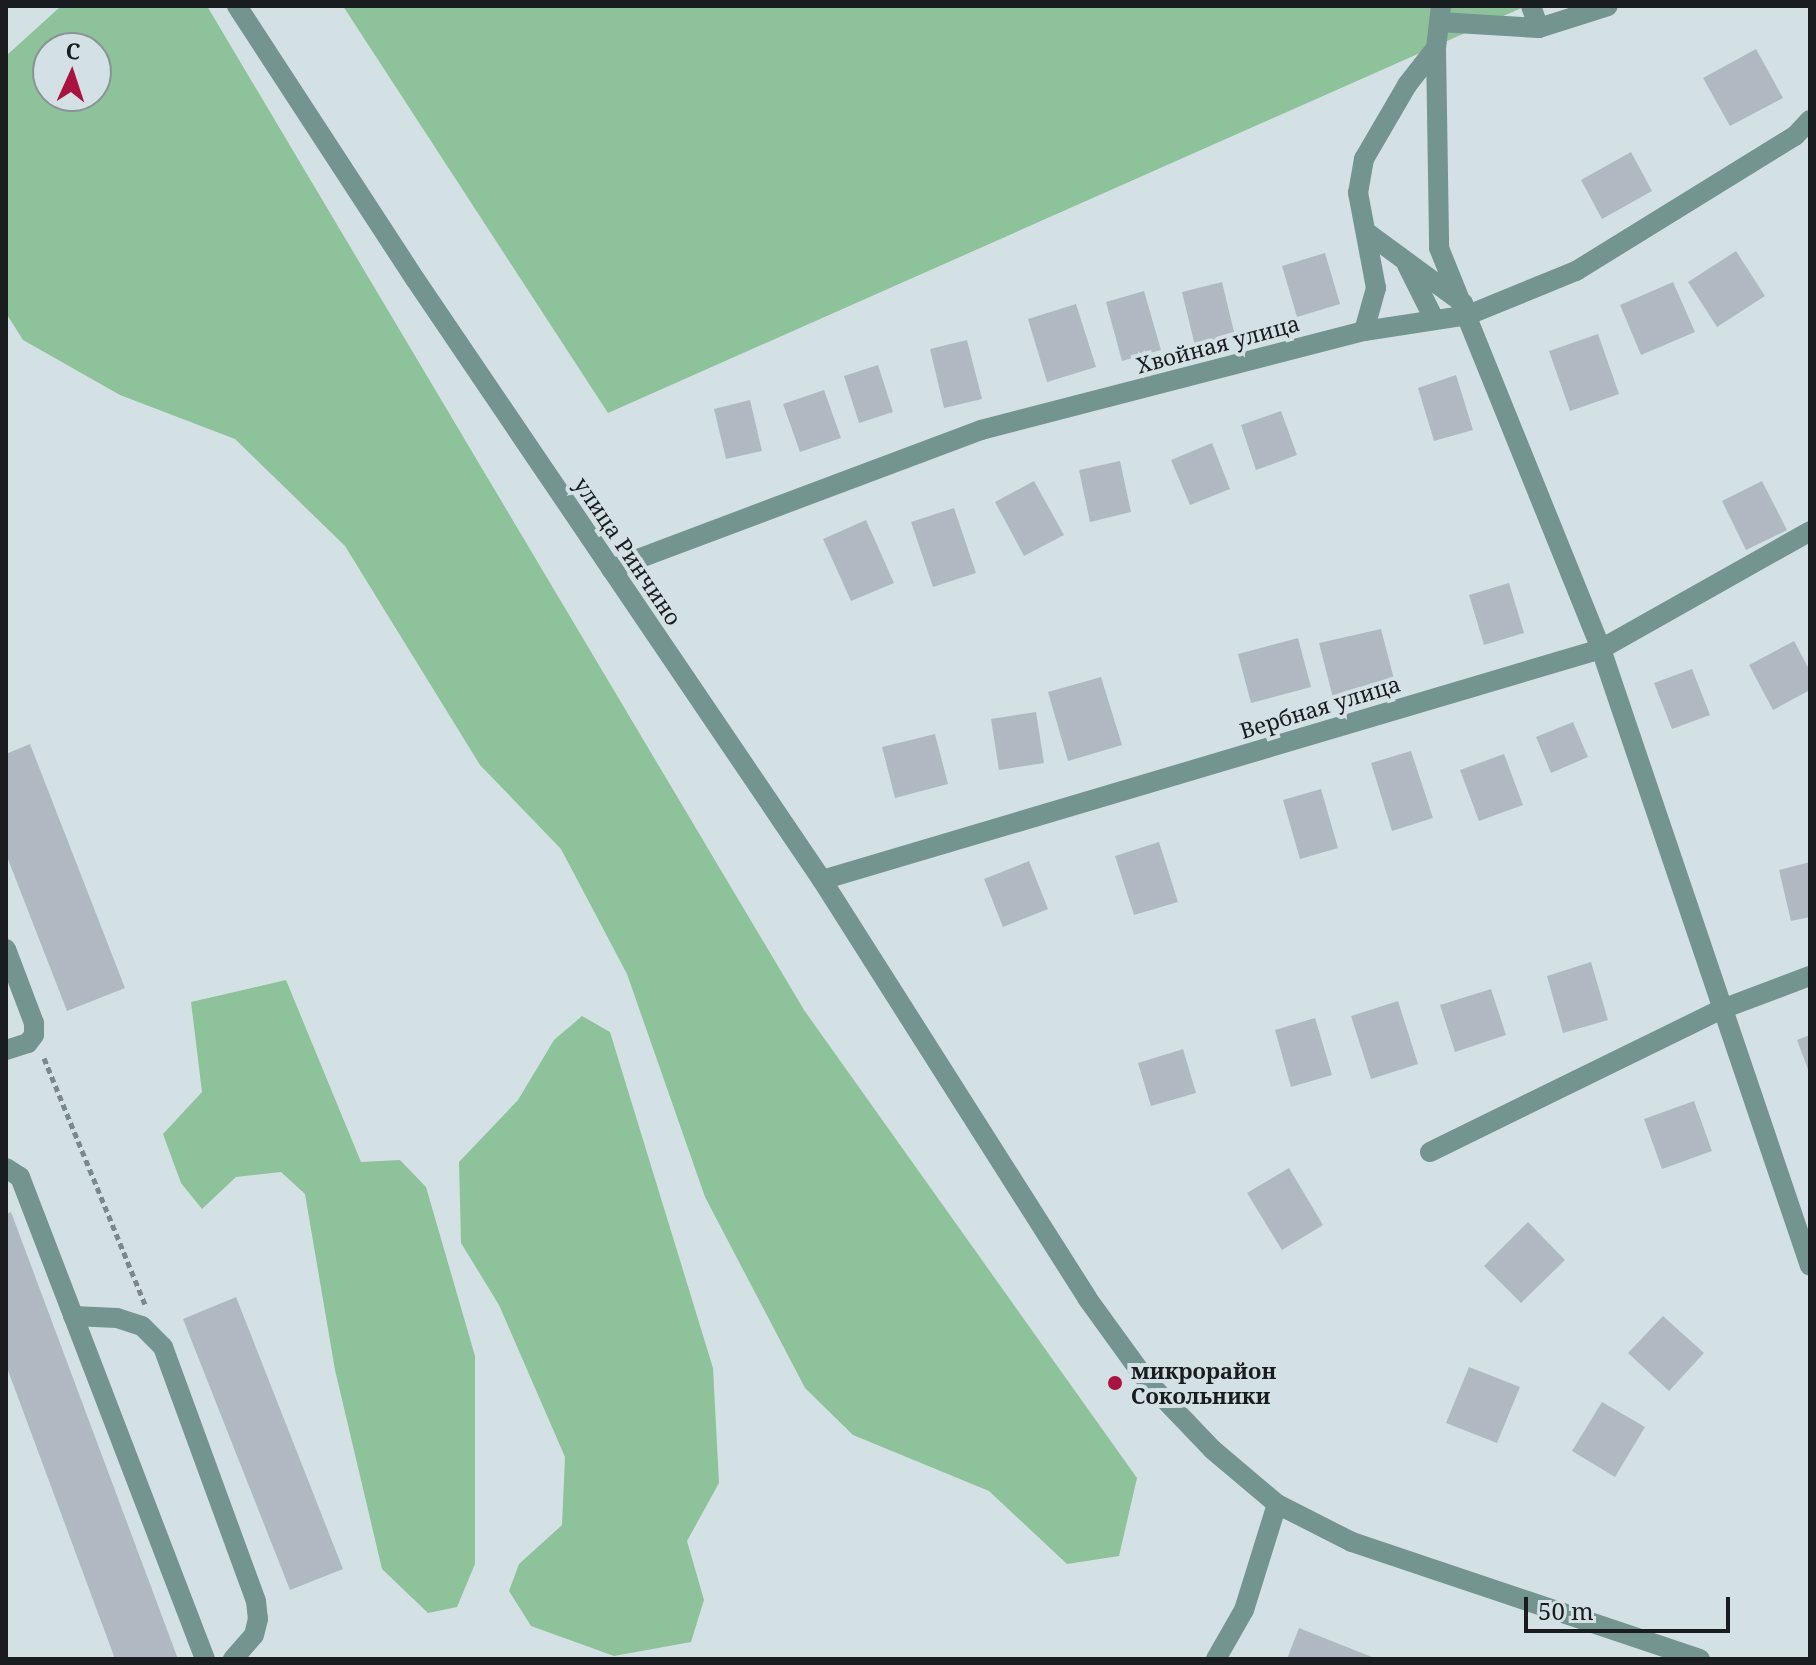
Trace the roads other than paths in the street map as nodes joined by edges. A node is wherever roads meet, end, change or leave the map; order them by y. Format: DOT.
graph roads {
  1 [pos="237,6"];
  2 [pos="1531,6"];
  3 [pos="1608,6"];
  4 [pos="1441,14"];
  5 [pos="1539,28"];
  6 [pos="1436,48"];
  7 [pos="1810,120"];
  8 [pos="1369,234"];
  9 [pos="1405,261"];
  10 [pos="1465,309"];
  11 [pos="1434,319"];
  12 [pos="1364,331"];
  13 [pos="1810,531"];
  14 [pos="611,569"];
  15 [pos="1601,649"];
  16 [pos="822,880"];
  17 [pos="6,949"];
  18 [pos="1810,976"];
  19 [pos="1722,1009"];
  20 [pos="6,1050"];
  21 [pos="1430,1152"];
  22 [pos="6,1168"];
  23 [pos="1810,1266"];
  24 [pos="73,1316"];
  25 [pos="1277,1504"];
  26 [pos="205,1659"];
  27 [pos="233,1659"];
  28 [pos="1216,1659"];
  29 [pos="1700,1659"];
  1 -- 14 [label="street, улица Ринчино"];
  2 -- 5 [label="street"];
  3 -- 5 [label="street"];
  4 -- 5 [label="street"];
  4 -- 6 [label="street"];
  6 -- 8 [label="street"];
  6 -- 10 [label="street"];
  7 -- 10 [label="street, Хвойная улица"];
  8 -- 9 [label="street"];
  8 -- 12 [label="street"];
  9 -- 10 [label="street"];
  9 -- 11 [label="street"];
  10 -- 11 [label="street, Хвойная улица"];
  10 -- 15 [label="street"];
  11 -- 12 [label="street, Хвойная улица"];
  12 -- 14 [label="street, Хвойная улица"];
  13 -- 15 [label="street, Вербная улица"];
  14 -- 16 [label="street, улица Ринчино"];
  15 -- 16 [label="street, Вербная улица"];
  15 -- 19 [label="street"];
  16 -- 25 [label="street, улица Ринчино"];
  17 -- 20 [label="street"];
  18 -- 19 [label="street"];
  19 -- 21 [label="street"];
  19 -- 23 [label="street"];
  22 -- 24 [label="street"];
  24 -- 26 [label="street"];
  24 -- 27 [label="street"];
  25 -- 28 [label="street"];
  25 -- 29 [label="street, улица Ринчино"];
}
